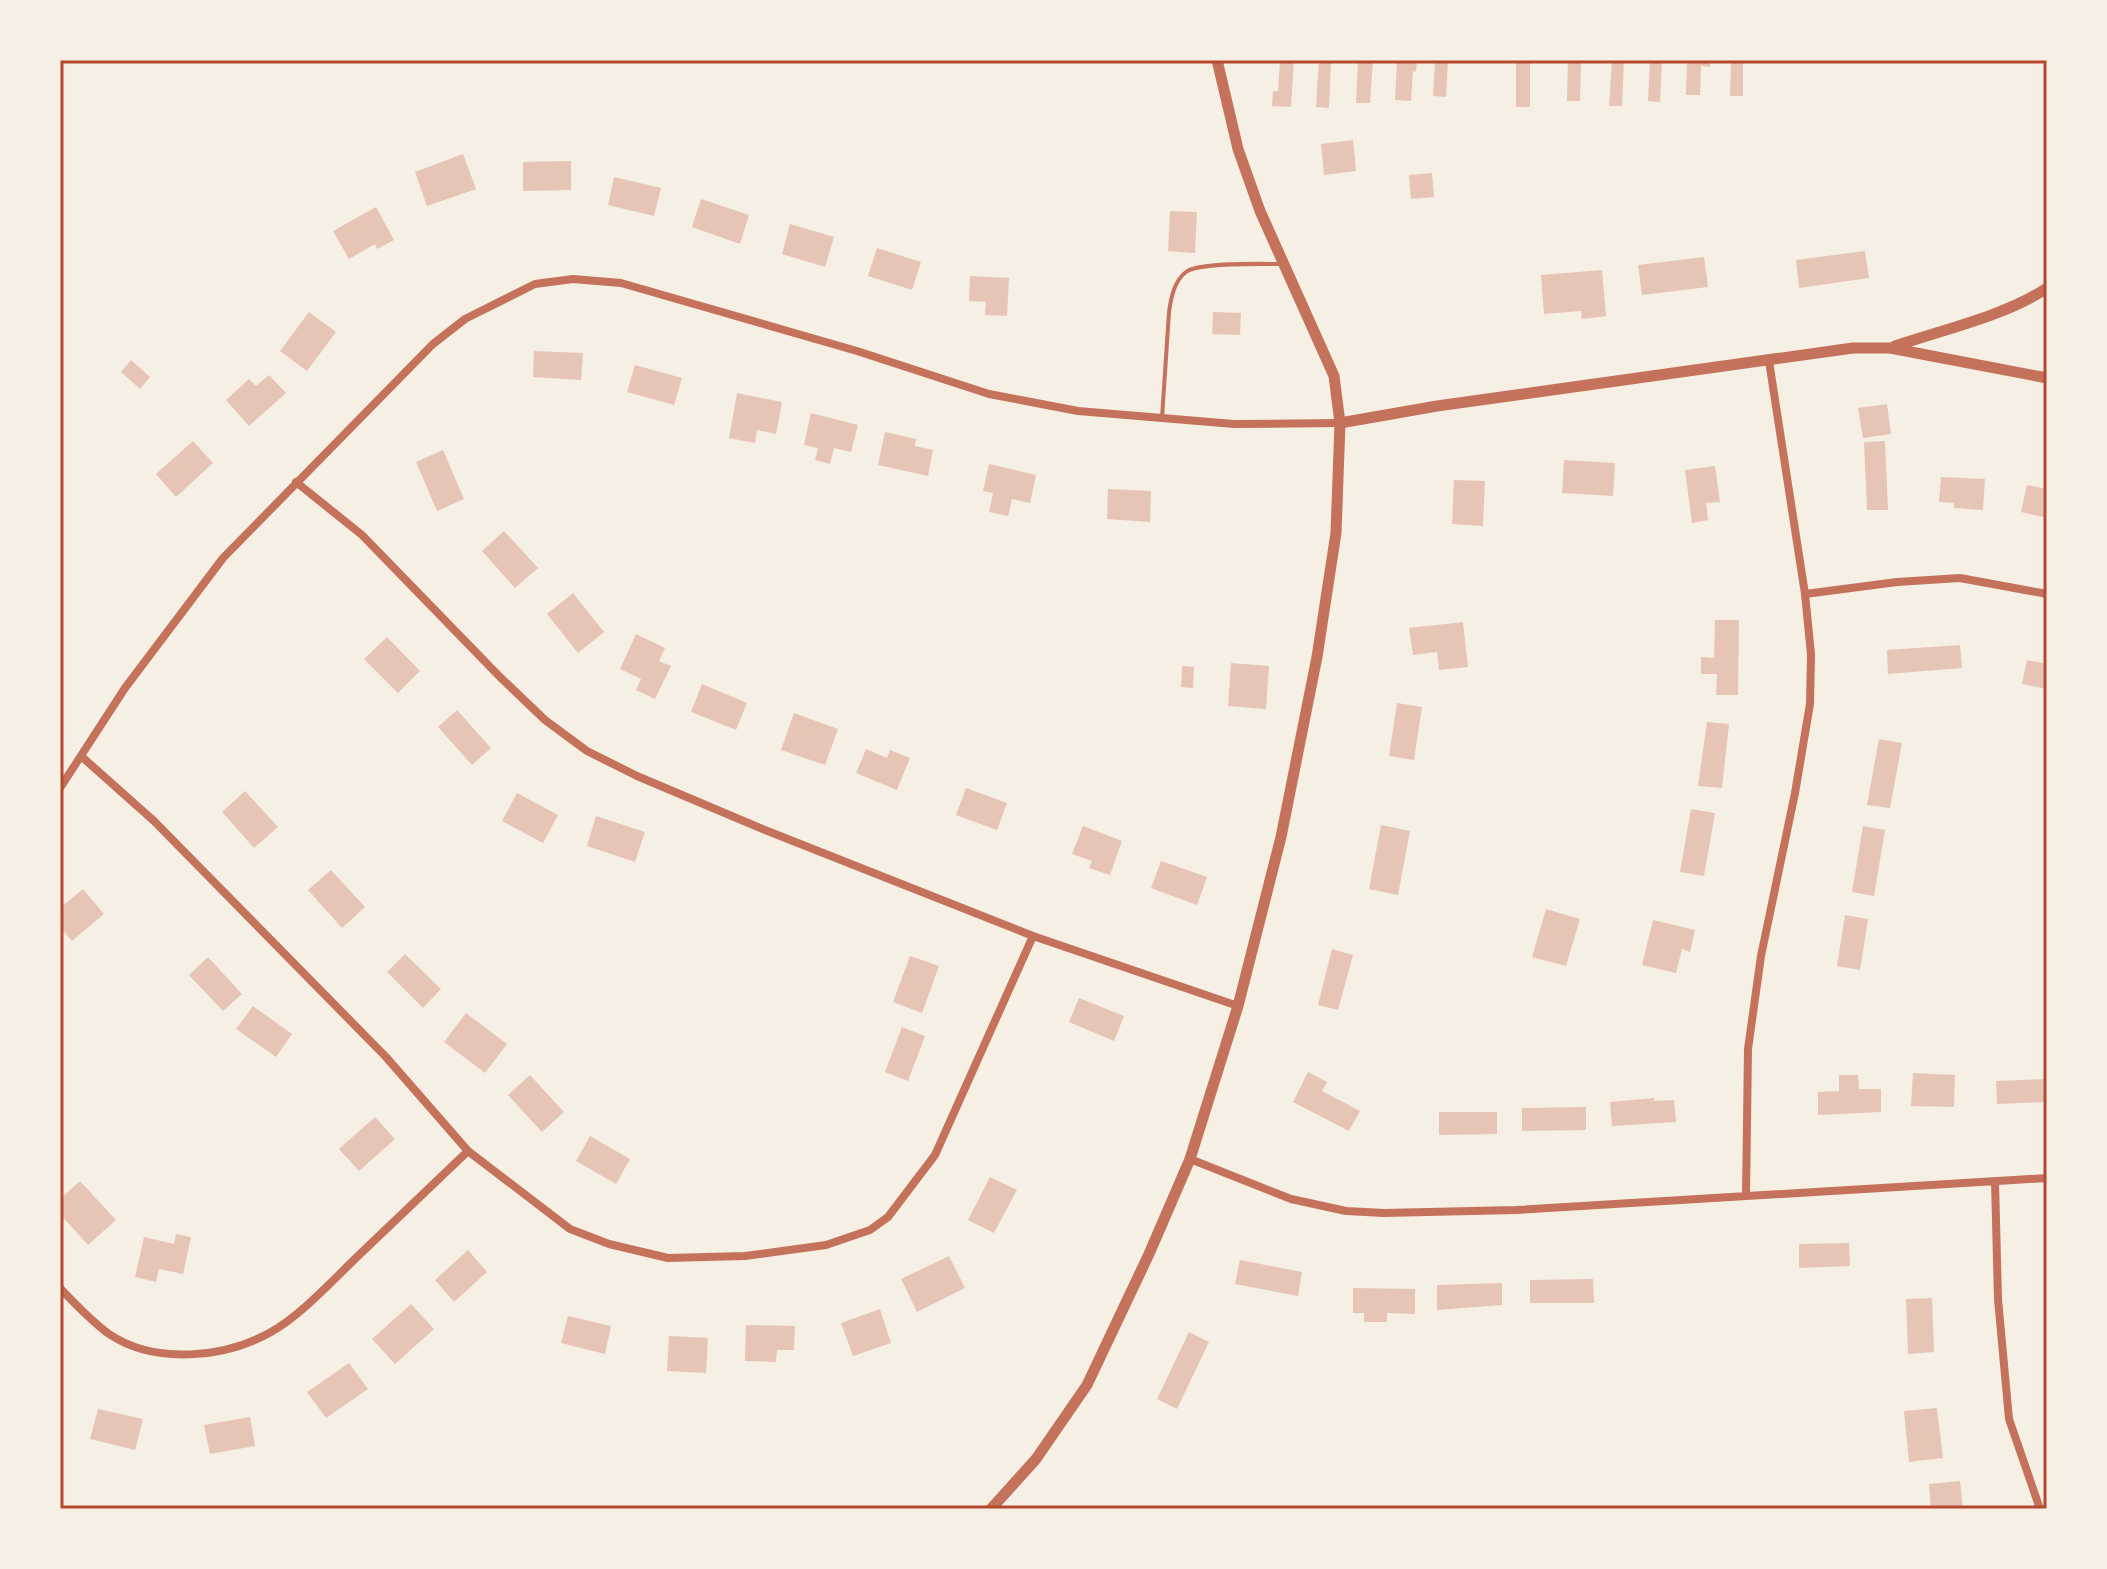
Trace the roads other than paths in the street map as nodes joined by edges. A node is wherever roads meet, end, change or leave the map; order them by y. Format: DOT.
graph roads {
  1 [pos="1217,60"];
  2 [pos="1284,263"];
  3 [pos="2047,288"];
  4 [pos="1890,348"];
  5 [pos="1769,361"];
  6 [pos="2047,378"];
  7 [pos="1162,418"];
  8 [pos="1340,423"];
  9 [pos="296,482"];
  10 [pos="1805,594"];
  11 [pos="2047,594"];
  12 [pos="81,756"];
  13 [pos="60,788"];
  14 [pos="1033,936"];
  15 [pos="1238,1006"];
  16 [pos="468,1151"];
  17 [pos="1190,1159"];
  18 [pos="2047,1178"];
  19 [pos="1995,1181"];
  20 [pos="1746,1196"];
  21 [pos="60,1288"];
  22 [pos="991,1509"];
  23 [pos="2040,1509"];
  1 -- 2 [label="street"];
  2 -- 7 [label="lane"];
  2 -- 8 [label="street"];
  3 -- 4 [label="street"];
  4 -- 5 [label="street"];
  4 -- 6 [label="street"];
  5 -- 8 [label="street"];
  5 -- 10 [label="street"];
  7 -- 8 [label="street"];
  7 -- 9 [label="street"];
  8 -- 15 [label="street"];
  9 -- 12 [label="street"];
  9 -- 14 [label="street"];
  10 -- 11 [label="street"];
  10 -- 20 [label="street"];
  12 -- 13 [label="street"];
  12 -- 16 [label="street"];
  14 -- 15 [label="street"];
  14 -- 16 [label="street"];
  15 -- 17 [label="street"];
  16 -- 21 [label="street"];
  17 -- 20 [label="street"];
  17 -- 22 [label="street"];
  18 -- 19 [label="street"];
  19 -- 20 [label="street"];
  19 -- 23 [label="street"];
}
